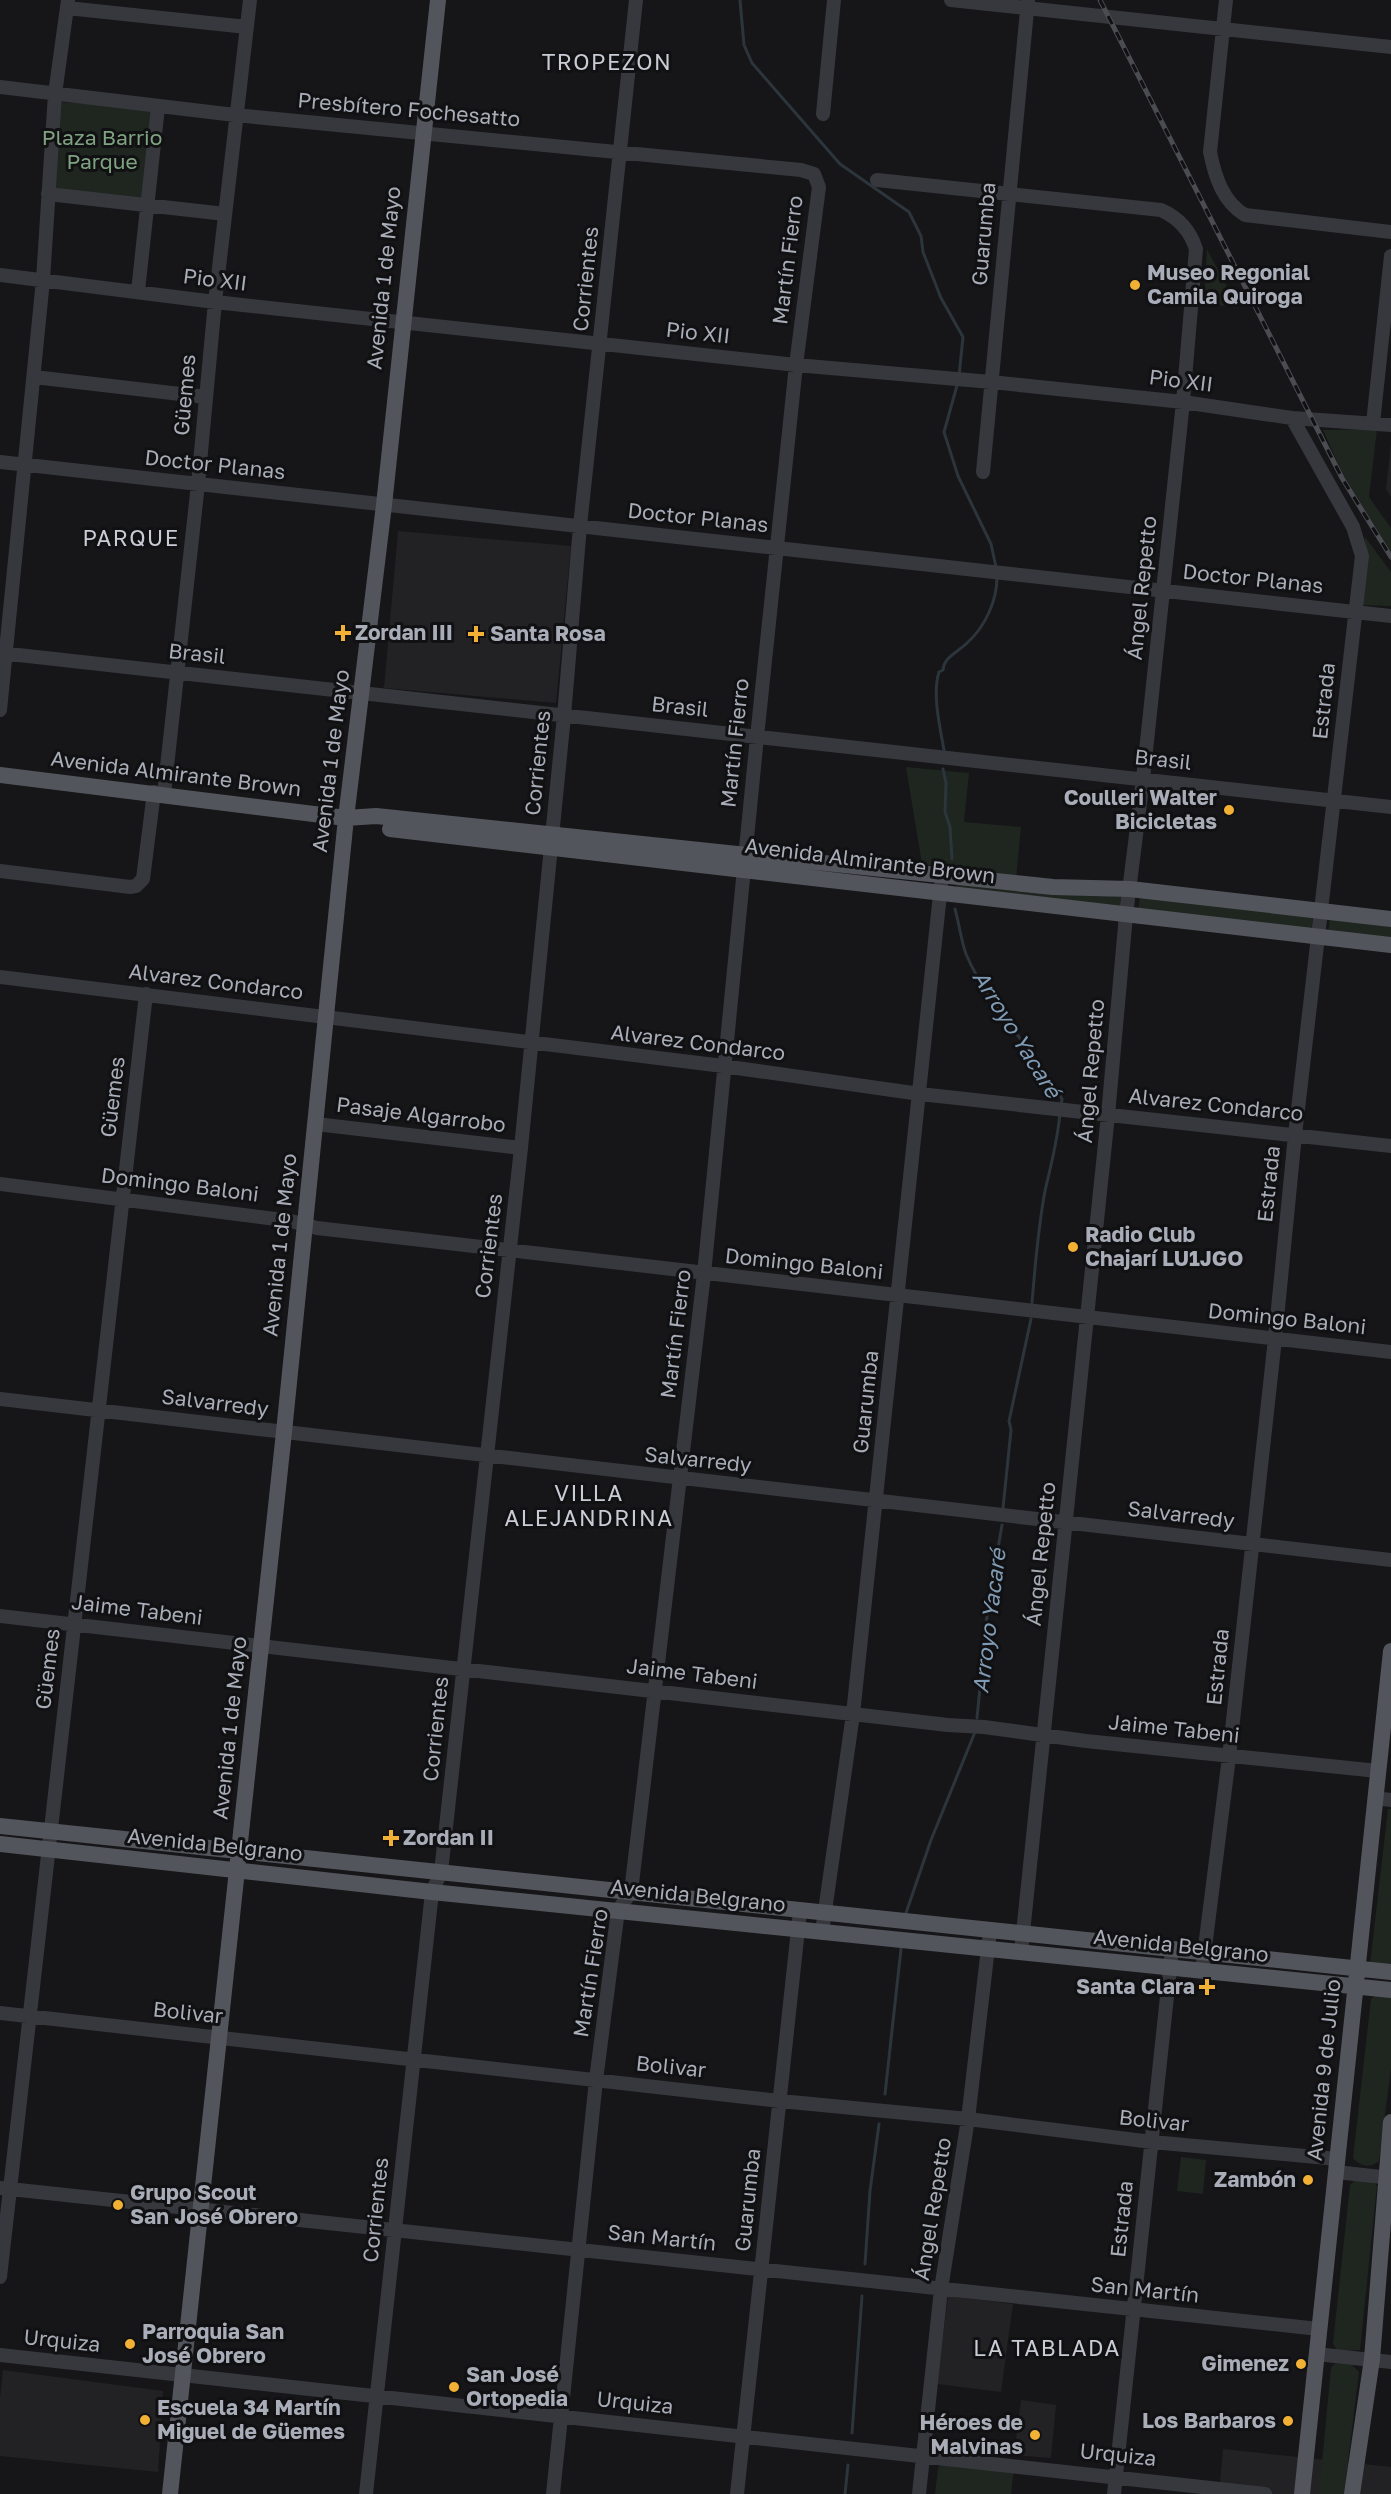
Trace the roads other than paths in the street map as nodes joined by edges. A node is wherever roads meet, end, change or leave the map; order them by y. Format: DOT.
graph roads {
  1 [pos="250,0"];
  2 [pos="438,0"];
  3 [pos="636,0"];
  4 [pos="834,0"];
  5 [pos="951,0"];
  6 [pos="1226,0"];
  7 [pos="68,4"];
  8 [pos="1028,4"];
  9 [pos="247,27"];
  10 [pos="1223,29"];
  11 [pos="1391,47"];
  12 [pos="0,87"];
  13 [pos="55,94"];
  14 [pos="158,107"];
  15 [pos="823,114"];
  16 [pos="235,115"];
  17 [pos="423,132"];
  18 [pos="620,151"];
  19 [pos="814,174"];
  20 [pos="877,180"];
  21 [pos="1008,193"];
  22 [pos="48,194"];
  23 [pos="149,204"];
  24 [pos="225,214"];
  25 [pos="1391,232"];
  26 [pos="1391,256"];
  27 [pos="0,275"];
  28 [pos="43,280"];
  29 [pos="138,291"];
  30 [pos="215,302"];
  31 [pos="401,322"];
  32 [pos="600,343"];
  33 [pos="796,365"];
  34 [pos="34,377"];
  35 [pos="991,382"];
  36 [pos="206,397"];
  37 [pos="1183,402"];
  38 [pos="1292,418"];
  39 [pos="1373,423"];
  40 [pos="1391,424"];
  41 [pos="0,462"];
  42 [pos="25,465"];
  43 [pos="983,472"];
  44 [pos="198,484"];
  45 [pos="384,505"];
  46 [pos="580,526"];
  47 [pos="777,548"];
  48 [pos="1163,590"];
  49 [pos="1355,611"];
  50 [pos="1391,616"];
  51 [pos="3,654"];
  52 [pos="177,673"];
  53 [pos="362,693"];
  54 [pos="0,710"];
  55 [pos="564,716"];
  56 [pos="757,737"];
  57 [pos="0,775"];
  58 [pos="1143,779"];
  59 [pos="159,793"];
  60 [pos="1334,800"];
  61 [pos="1391,807"];
  62 [pos="346,818"];
  63 [pos="551,841"];
  64 [pos="744,862"];
  65 [pos="0,871"];
  66 [pos="942,875"];
  67 [pos="1130,889"];
  68 [pos="941,892"];
  69 [pos="1321,909"];
  70 [pos="1126,915"];
  71 [pos="1391,919"];
  72 [pos="1318,936"];
  73 [pos="1391,945"];
  74 [pos="0,978"];
  75 [pos="146,994"];
  76 [pos="327,1016"];
  77 [pos="531,1044"];
  78 [pos="723,1066"];
  79 [pos="920,1094"];
  80 [pos="1108,1115"];
  81 [pos="316,1124"];
  82 [pos="1295,1135"];
  83 [pos="1391,1146"];
  84 [pos="521,1148"];
  85 [pos="0,1184"];
  86 [pos="123,1199"];
  87 [pos="304,1225"];
  88 [pos="509,1251"];
  89 [pos="704,1274"];
  90 [pos="898,1296"];
  91 [pos="1087,1317"];
  92 [pos="1275,1339"];
  93 [pos="1391,1352"];
  94 [pos="0,1400"];
  95 [pos="99,1411"];
  96 [pos="284,1432"];
  97 [pos="486,1457"];
  98 [pos="680,1479"];
  99 [pos="876,1500"];
  100 [pos="1065,1522"];
  101 [pos="1252,1545"];
  102 [pos="1391,1560"];
  103 [pos="0,1616"];
  104 [pos="74,1624"];
  105 [pos="261,1646"];
  106 [pos="1391,1651"];
  107 [pos="464,1669"];
  108 [pos="654,1690"];
  109 [pos="853,1714"];
  110 [pos="1043,1736"];
  111 [pos="1229,1756"];
  112 [pos="1378,1771"];
  113 [pos="1383,1799"];
  114 [pos="0,1826"];
  115 [pos="51,1832"];
  116 [pos="0,1844"];
  117 [pos="50,1850"];
  118 [pos="239,1851"];
  119 [pos="238,1870"];
  120 [pos="441,1872"];
  121 [pos="432,1892"];
  122 [pos="631,1892"];
  123 [pos="618,1910"];
  124 [pos="800,1911"];
  125 [pos="824,1914"];
  126 [pos="799,1930"];
  127 [pos="990,1931"];
  128 [pos="822,1932"];
  129 [pos="1022,1933"];
  130 [pos="1172,1948"];
  131 [pos="987,1950"];
  132 [pos="1021,1952"];
  133 [pos="1205,1953"];
  134 [pos="1170,1967"];
  135 [pos="1202,1971"];
  136 [pos="1391,1972"];
  137 [pos="1356,1977"];
  138 [pos="1391,1990"];
  139 [pos="0,2013"];
  140 [pos="30,2016"];
  141 [pos="219,2037"];
  142 [pos="413,2059"];
  143 [pos="596,2080"];
  144 [pos="780,2101"];
  145 [pos="968,2119"];
  146 [pos="1391,2122"];
  147 [pos="1152,2142"];
  148 [pos="1337,2165"];
  149 [pos="1388,2177"];
  150 [pos="5,2188"];
  151 [pos="201,2210"];
  152 [pos="395,2230"];
  153 [pos="579,2250"];
  154 [pos="761,2270"];
  155 [pos="0,2277"];
  156 [pos="941,2289"];
  157 [pos="1134,2310"];
  158 [pos="1319,2330"];
  159 [pos="1317,2354"];
  160 [pos="0,2355"];
  161 [pos="1371,2360"];
  162 [pos="1391,2362"];
  163 [pos="183,2375"];
  164 [pos="377,2396"];
  165 [pos="561,2416"];
  166 [pos="743,2436"];
  167 [pos="924,2455"];
  168 [pos="1116,2476"];
  169 [pos="170,2494"];
  170 [pos="366,2494"];
  171 [pos="553,2494"];
  172 [pos="737,2494"];
  173 [pos="919,2494"];
  174 [pos="1114,2494"];
  175 [pos="1265,2494"];
  176 [pos="1302,2494"];
  177 [pos="1352,2494"];
  1 -- 9 [label="street, Güemes"];
  2 -- 17 [label="main road, Avenida 1 de Mayo"];
  3 -- 18 [label="street, Corrientes"];
  4 -- 15 [label="street"];
  5 -- 8 [label="street"];
  6 -- 10 [label="street"];
  7 -- 9 [label="street"];
  7 -- 13 [label="street"];
  8 -- 10 [label="street"];
  8 -- 21 [label="street, Guarumba"];
  9 -- 16 [label="street, Güemes"];
  10 -- 11 [label="street"];
  10 -- 25 [label="street"];
  12 -- 13 [label="street, Presbítero Fochesatto"];
  13 -- 14 [label="street, Presbítero Fochesatto"];
  13 -- 22 [label="street"];
  14 -- 16 [label="street, Presbítero Fochesatto"];
  14 -- 23 [label="street"];
  16 -- 17 [label="street, Presbítero Fochesatto"];
  16 -- 24 [label="street, Güemes"];
  17 -- 18 [label="street, Presbítero Fochesatto"];
  17 -- 31 [label="main road, Avenida 1 de Mayo"];
  18 -- 19 [label="street, Presbítero Fochesatto"];
  18 -- 32 [label="street, Corrientes"];
  19 -- 33 [label="street, Martín Fierro"];
  20 -- 21 [label="street"];
  21 -- 35 [label="street, Guarumba"];
  21 -- 37 [label="street, Ángel Repetto"];
  22 -- 23 [label="street"];
  22 -- 28 [label="street"];
  23 -- 24 [label="street"];
  23 -- 29 [label="street"];
  24 -- 30 [label="street, Güemes"];
  26 -- 39 [label="street"];
  27 -- 28 [label="street, Pio XII"];
  28 -- 29 [label="street, Pio XII"];
  28 -- 34 [label="street"];
  29 -- 30 [label="street, Pio XII"];
  30 -- 31 [label="street, Pio XII"];
  30 -- 36 [label="street, Güemes"];
  31 -- 32 [label="street, Pio XII"];
  31 -- 45 [label="main road, Avenida 1 de Mayo"];
  32 -- 33 [label="street, Pio XII"];
  32 -- 46 [label="street, Corrientes"];
  33 -- 35 [label="street, Pio XII"];
  33 -- 47 [label="street, Martín Fierro"];
  34 -- 36 [label="street"];
  34 -- 42 [label="street"];
  35 -- 37 [label="street, Pio XII"];
  35 -- 43 [label="street, Guarumba"];
  36 -- 44 [label="street, Güemes"];
  37 -- 38 [label="street, Pio XII"];
  37 -- 48 [label="street, Ángel Repetto"];
  38 -- 39 [label="street, Pio XII"];
  38 -- 49 [label="street, Estrada"];
  39 -- 40 [label="street, Pio XII"];
  41 -- 42 [label="street, Doctor Planas"];
  42 -- 44 [label="street, Doctor Planas"];
  42 -- 51 [label="street"];
  44 -- 45 [label="street, Doctor Planas"];
  44 -- 52 [label="street, Güemes"];
  45 -- 46 [label="street, Doctor Planas"];
  45 -- 53 [label="main road, Avenida 1 de Mayo"];
  46 -- 47 [label="street, Doctor Planas"];
  46 -- 55 [label="street, Corrientes"];
  47 -- 48 [label="street, Doctor Planas"];
  47 -- 56 [label="street, Martín Fierro"];
  48 -- 49 [label="street, Doctor Planas"];
  48 -- 58 [label="street, Ángel Repetto"];
  49 -- 50 [label="street, Doctor Planas"];
  49 -- 60 [label="street, Estrada"];
  51 -- 52 [label="street, Brasil"];
  51 -- 54 [label="street"];
  52 -- 53 [label="street, Brasil"];
  52 -- 59 [label="street, Güemes"];
  53 -- 55 [label="street, Brasil"];
  53 -- 62 [label="main road, Avenida 1 de Mayo"];
  55 -- 56 [label="street, Brasil"];
  55 -- 63 [label="street, Corrientes"];
  56 -- 58 [label="street, Brasil"];
  56 -- 64 [label="street, Martín Fierro"];
  57 -- 59 [label="main road, Avenida Almirante Brown"];
  58 -- 60 [label="street, Brasil"];
  58 -- 67 [label="street, Ángel Repetto"];
  59 -- 62 [label="main road, Avenida Almirante Brown"];
  59 -- 65 [label="street, Güemes"];
  60 -- 61 [label="street, Brasil"];
  60 -- 69 [label="street, Estrada"];
  62 -- 63 [label="main road, Avenida Almirante Brown"];
  62 -- 76 [label="main road, Avenida 1 de Mayo"];
  63 -- 64 [label="main road, Avenida Almirante Brown"];
  63 -- 77 [label="street, Corrientes"];
  64 -- 66 [label="main road, Avenida Almirante Brown"];
  64 -- 68 [label="main road, Avenida Almirante Brown"];
  64 -- 78 [label="street, Martín Fierro"];
  66 -- 67 [label="main road, Avenida Almirante Brown"];
  66 -- 68 [label="street, Guarumba"];
  67 -- 69 [label="main road, Avenida Almirante Brown"];
  67 -- 70 [label="street, Ángel Repetto"];
  68 -- 70 [label="main road, Avenida Almirante Brown"];
  68 -- 79 [label="street, Guarumba"];
  69 -- 71 [label="main road, Avenida Almirante Brown"];
  69 -- 72 [label="street, Estrada"];
  70 -- 72 [label="main road, Avenida Almirante Brown"];
  70 -- 80 [label="street, Ángel Repetto"];
  72 -- 73 [label="main road, Avenida Almirante Brown"];
  72 -- 82 [label="street, Estrada"];
  74 -- 75 [label="street, Alvarez Condarco"];
  75 -- 76 [label="street, Alvarez Condarco"];
  75 -- 86 [label="street, Güemes"];
  76 -- 77 [label="street, Alvarez Condarco"];
  76 -- 81 [label="main road, Avenida 1 de Mayo"];
  77 -- 78 [label="street, Alvarez Condarco"];
  77 -- 84 [label="street, Corrientes"];
  78 -- 79 [label="street, Alvarez Condarco"];
  78 -- 89 [label="street, Martín Fierro"];
  79 -- 80 [label="street, Alvarez Condarco"];
  79 -- 90 [label="street, Guarumba"];
  80 -- 82 [label="street, Alvarez Condarco"];
  80 -- 91 [label="street, Ángel Repetto"];
  81 -- 84 [label="street, Pasaje Algarrobo"];
  81 -- 87 [label="main road, Avenida 1 de Mayo"];
  82 -- 83 [label="street, Alvarez Condarco"];
  82 -- 92 [label="street, Estrada"];
  84 -- 88 [label="street, Corrientes"];
  85 -- 86 [label="street, Domingo Baloni"];
  86 -- 87 [label="street, Domingo Baloni"];
  86 -- 95 [label="street, Güemes"];
  87 -- 88 [label="street, Domingo Baloni"];
  87 -- 96 [label="main road, Avenida 1 de Mayo"];
  88 -- 89 [label="street, Domingo Baloni"];
  88 -- 97 [label="street, Corrientes"];
  89 -- 90 [label="street, Domingo Baloni"];
  89 -- 98 [label="street, Martín Fierro"];
  90 -- 91 [label="street, Domingo Baloni"];
  90 -- 99 [label="street, Guarumba"];
  91 -- 92 [label="street, Domingo Baloni"];
  91 -- 100 [label="street, Ángel Repetto"];
  92 -- 93 [label="street, Domingo Baloni"];
  92 -- 101 [label="street, Estrada"];
  94 -- 95 [label="street, Salvarredy"];
  95 -- 96 [label="street, Salvarredy"];
  95 -- 104 [label="street, Güemes"];
  96 -- 97 [label="street, Salvarredy"];
  96 -- 105 [label="main road, Avenida 1 de Mayo"];
  97 -- 98 [label="street, Salvarredy"];
  97 -- 107 [label="street, Corrientes"];
  98 -- 99 [label="street, Salvarredy"];
  98 -- 108 [label="street, Martín Fierro"];
  99 -- 100 [label="street, Salvarredy"];
  99 -- 109 [label="street, Guarumba"];
  100 -- 101 [label="street, Salvarredy"];
  100 -- 110 [label="street, Ángel Repetto"];
  101 -- 102 [label="street, Salvarredy"];
  101 -- 111 [label="street, Estrada"];
  103 -- 104 [label="street, Jaime Tabeni"];
  104 -- 105 [label="street, Jaime Tabeni"];
  104 -- 115 [label="street, Güemes"];
  105 -- 107 [label="street, Jaime Tabeni"];
  105 -- 118 [label="main road, Avenida 1 de Mayo"];
  106 -- 112 [label="main road, Avenida 9 de Julio"];
  107 -- 108 [label="street, Jaime Tabeni"];
  107 -- 120 [label="street, Corrientes"];
  108 -- 109 [label="street, Jaime Tabeni"];
  108 -- 122 [label="street, Martín Fierro"];
  109 -- 110 [label="street, Jaime Tabeni"];
  109 -- 125 [label="street, Guarumba"];
  110 -- 111 [label="street, Jaime Tabeni"];
  110 -- 129 [label="street, Ángel Repetto"];
  111 -- 112 [label="street, Jaime Tabeni"];
  111 -- 133 [label="street, Estrada"];
  112 -- 113 [label="main road, Avenida 9 de Julio"];
  113 -- 137 [label="main road, Avenida 9 de Julio"];
  114 -- 115 [label="main road, Avenida Belgrano"];
  115 -- 117 [label="street, Güemes"];
  115 -- 118 [label="main road, Avenida Belgrano"];
  116 -- 117 [label="main road, Avenida Belgrano"];
  117 -- 119 [label="main road, Avenida Belgrano"];
  117 -- 140 [label="street, Güemes"];
  118 -- 119 [label="main road, Avenida 1 de Mayo"];
  118 -- 120 [label="main road, Avenida Belgrano"];
  119 -- 121 [label="main road, Avenida Belgrano"];
  119 -- 141 [label="main road, Avenida 1 de Mayo"];
  120 -- 121 [label="street, Corrientes"];
  120 -- 122 [label="main road, Avenida Belgrano"];
  121 -- 123 [label="main road, Avenida Belgrano"];
  121 -- 142 [label="street, Corrientes"];
  122 -- 123 [label="street, Martín Fierro"];
  122 -- 124 [label="main road, Avenida Belgrano"];
  123 -- 126 [label="main road, Avenida Belgrano"];
  123 -- 143 [label="street, Martín Fierro"];
  124 -- 125 [label="main road, Avenida Belgrano"];
  124 -- 126 [label="street, Guarumba"];
  125 -- 127 [label="main road, Avenida Belgrano"];
  125 -- 128 [label="street, Guarumba"];
  126 -- 128 [label="main road, Avenida Belgrano"];
  126 -- 144 [label="street, Guarumba"];
  127 -- 129 [label="main road, Avenida Belgrano"];
  127 -- 131 [label="street, Ángel Repetto"];
  128 -- 131 [label="main road, Avenida Belgrano"];
  129 -- 130 [label="main road, Avenida Belgrano"];
  129 -- 132 [label="street, Ángel Repetto"];
  130 -- 133 [label="main road, Avenida Belgrano"];
  130 -- 134 [label="street, Estrada"];
  131 -- 132 [label="main road, Avenida Belgrano"];
  131 -- 145 [label="street, Ángel Repetto"];
  132 -- 134 [label="main road, Avenida Belgrano"];
  133 -- 135 [label="street, Estrada"];
  133 -- 137 [label="main road, Avenida Belgrano"];
  134 -- 135 [label="main road, Avenida Belgrano"];
  134 -- 147 [label="street, Estrada"];
  135 -- 137 [label="main road, Avenida Belgrano"];
  136 -- 137 [label="main road, Avenida Belgrano"];
  137 -- 138 [label="main road, Avenida Belgrano"];
  137 -- 148 [label="main road, Avenida 9 de Julio"];
  139 -- 140 [label="street, Bolivar"];
  140 -- 141 [label="street, Bolivar"];
  140 -- 150 [label="street, Güemes"];
  141 -- 142 [label="street, Bolivar"];
  141 -- 151 [label="main road, Avenida 1 de Mayo"];
  142 -- 143 [label="street, Bolivar"];
  142 -- 152 [label="street, Corrientes"];
  143 -- 144 [label="street, Bolivar"];
  143 -- 153 [label="street, Martín Fierro"];
  144 -- 145 [label="street, Bolivar"];
  144 -- 154 [label="street, Guarumba"];
  145 -- 147 [label="street, Bolivar"];
  145 -- 156 [label="street, Ángel Repetto"];
  146 -- 149 [label="main road"];
  147 -- 148 [label="street, Bolivar"];
  147 -- 157 [label="street, Estrada"];
  148 -- 149 [label="street, Bolivar"];
  148 -- 158 [label="main road, Avenida 9 de Julio"];
  149 -- 161 [label="main road"];
  150 -- 151 [label="street, San Martín"];
  150 -- 155 [label="street, Güemes"];
  151 -- 152 [label="street, San Martín"];
  151 -- 163 [label="main road, Avenida 1 de Mayo"];
  152 -- 153 [label="street, San Martín"];
  152 -- 164 [label="street, Corrientes"];
  153 -- 154 [label="street, San Martín"];
  153 -- 165 [label="street, Martín Fierro"];
  154 -- 156 [label="street, San Martín"];
  154 -- 166 [label="street, Guarumba"];
  156 -- 157 [label="street, San Martín"];
  156 -- 167 [label="street, Ángel Repetto"];
  157 -- 158 [label="street, San Martín"];
  157 -- 168 [label="street, Estrada"];
  158 -- 159 [label="main road, Avenida 9 de Julio"];
  159 -- 161 [label="street"];
  159 -- 176 [label="main road, Avenida 9 de Julio"];
  160 -- 163 [label="street, Urquiza"];
  161 -- 162 [label="street"];
  161 -- 177 [label="main road"];
  163 -- 164 [label="street, Urquiza"];
  163 -- 169 [label="main road, Avenida 1 de Mayo"];
  164 -- 165 [label="street, Urquiza"];
  164 -- 170 [label="street, Corrientes"];
  165 -- 166 [label="street, Urquiza"];
  165 -- 171 [label="street, Martín Fierro"];
  166 -- 167 [label="street, Urquiza"];
  166 -- 172 [label="street, Guarumba"];
  167 -- 168 [label="street, Urquiza"];
  167 -- 173 [label="street, Ángel Repetto"];
  168 -- 174 [label="street, Estrada"];
  168 -- 175 [label="street, Urquiza"];
}
